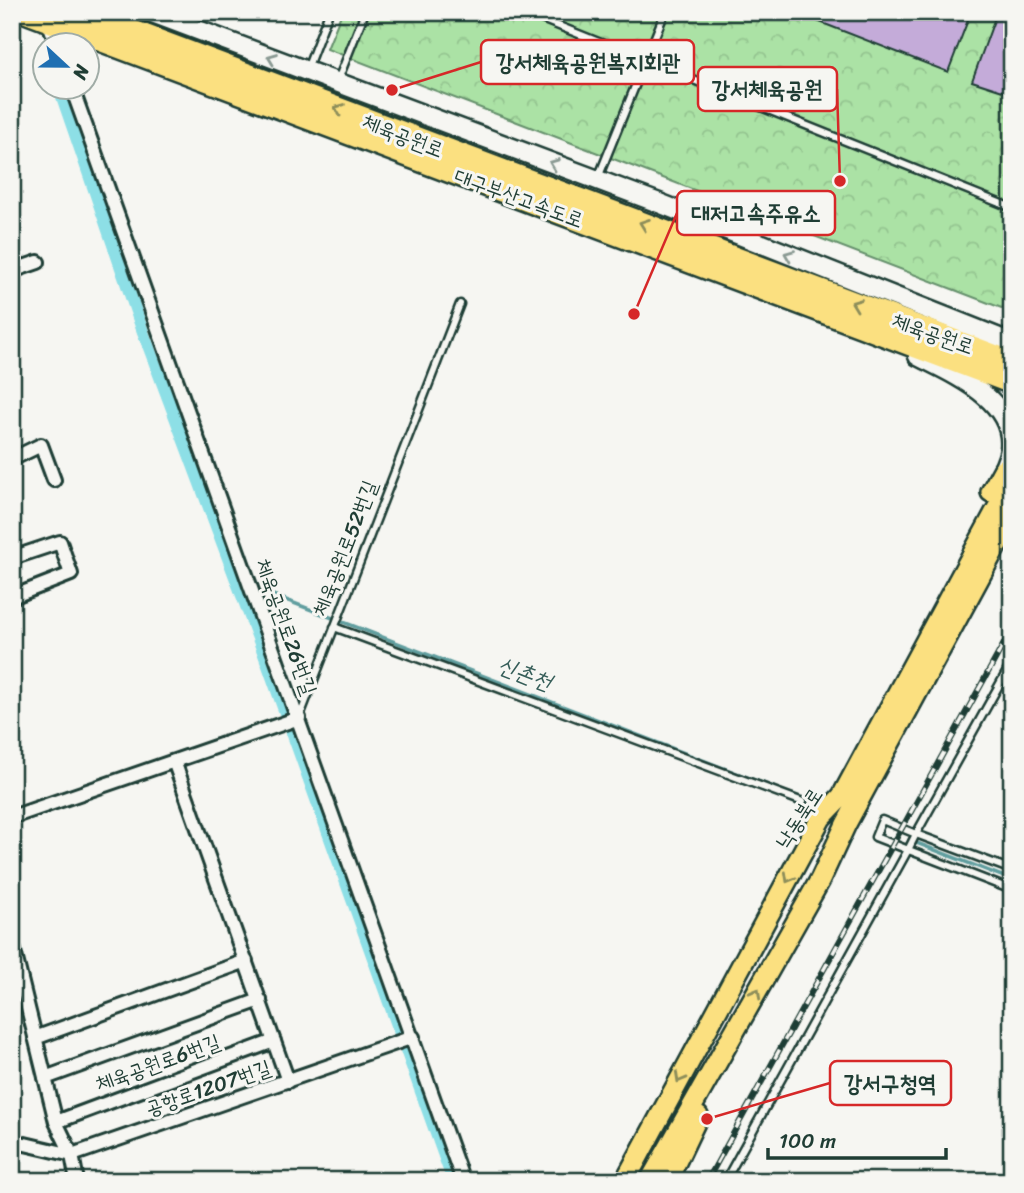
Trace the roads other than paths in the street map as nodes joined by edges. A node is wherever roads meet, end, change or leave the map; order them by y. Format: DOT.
graph roads {
  1 [pos="15,12"];
  2 [pos="28,12"];
  3 [pos="80,12"];
  4 [pos="150,12"];
  5 [pos="329,12"];
  6 [pos="365,12"];
  7 [pos="524,12"];
  8 [pos="665,12"];
  9 [pos="50,26"];
  10 [pos="52,32"];
  11 [pos="645,60"];
  12 [pos="306,71"];
  13 [pos="337,82"];
  14 [pos="77,102"];
  15 [pos="597,180"];
  16 [pos="1012,208"];
  17 [pos="38,262"];
  18 [pos="12,271"];
  19 [pos="878,290"];
  20 [pos="460,304"];
  21 [pos="1012,332"];
  22 [pos="1012,344"];
  23 [pos="896,345"];
  24 [pos="1012,363"];
  25 [pos="1012,384"];
  26 [pos="12,459"];
  27 [pos="1009,471"];
  28 [pos="54,481"];
  29 [pos="1012,517"];
  30 [pos="1012,541"];
  31 [pos="12,558"];
  32 [pos="12,597"];
  33 [pos="334,627"];
  34 [pos="1012,662"];
  35 [pos="299,718"];
  36 [pos="174,761"];
  37 [pos="803,802"];
  38 [pos="12,817"];
  39 [pos="821,818"];
  40 [pos="868,826"];
  41 [pos="878,830"];
  42 [pos="916,834"];
  43 [pos="908,850"];
  44 [pos="1012,870"];
  45 [pos="820,880"];
  46 [pos="1012,890"];
  47 [pos="12,943"];
  48 [pos="246,961"];
  49 [pos="260,1000"];
  50 [pos="413,1037"];
  51 [pos="731,1037"];
  52 [pos="35,1038"];
  53 [pos="274,1041"];
  54 [pos="45,1078"];
  55 [pos="289,1081"];
  56 [pos="55,1122"];
  57 [pos="12,1141"];
  58 [pos="640,1150"];
  59 [pos="72,1154"];
  60 [pos="77,1181"];
  61 [pos="463,1181"];
  62 [pos="618,1181"];
  63 [pos="625,1181"];
  64 [pos="650,1181"];
  65 [pos="667,1181"];
  66 [pos="725,1181"];
  1 -- 9 [label="main road, 체육공원로"];
  2 -- 25 [label="highway, 대구부산고속도로"];
  24 -- 3 [label="highway, 대구부산고속도로, one-way"];
  12 -- 4 [label="main road, 체육공원로, one-way"];
  5 -- 12 [label="lane"];
  6 -- 13 [label="lane"];
  7 -- 11 [label="lane"];
  8 -- 11 [label="lane"];
  9 -- 10 [label="street"];
  9 -- 23 [label="main road, 체육공원로"];
  11 -- 15 [label="lane"];
  11 -- 16 [label="lane"];
  12 -- 13 [label="main road, 체육공원로"];
  15 -- 13 [label="main road, 체육공원로, one-way"];
  14 -- 35 [label="street, 체육공원로26번길"];
  19 -- 15 [label="main road, 체육공원로, one-way"];
  17 -- 18 [label="street"];
  19 -- 21 [label="main road"];
  19 -- 22 [label="main road, 체육공원로"];
  20 -- 33 [label="lane, 체육공원로52번길"];
  23 -- 25 [label="main road, 체육공원로"];
  23 -- 27 [label="main road"];
  26 -- 28 [label="street"];
  27 -- 39 [label="main road"];
  27 -- 39 [label="main road, 낙동북로"];
  29 -- 45 [label="main road, 낙동북로"];
  30 -- 45 [label="main road"];
  31 -- 32 [label="street"];
  33 -- 35 [label="lane, 체육공원로52번길"];
  33 -- 37 [label="lane"];
  34 -- 42 [label="lane"];
  35 -- 36 [label="street"];
  35 -- 50 [label="street, 체육공원로26번길"];
  36 -- 38 [label="street"];
  36 -- 48 [label="street"];
  39 -- 58 [label="main road, 낙동북로, one-way"];
  40 -- 41 [label="lane"];
  41 -- 42 [label="lane"];
  41 -- 43 [label="lane"];
  42 -- 43 [label="lane"];
  42 -- 44 [label="lane"];
  43 -- 46 [label="lane"];
  43 -- 66 [label="lane"];
  51 -- 45 [label="main road, 낙동북로, one-way"];
  47 -- 52 [label="street"];
  48 -- 49 [label="street"];
  48 -- 52 [label="street"];
  49 -- 53 [label="street"];
  49 -- 54 [label="street, 체육공원로6번길"];
  50 -- 55 [label="street, 공항로1207번길"];
  50 -- 61 [label="street, 체육공원로26번길"];
  51 -- 64 [label="main road, 낙동북로"];
  51 -- 65 [label="main road"];
  52 -- 54 [label="street"];
  53 -- 55 [label="street"];
  53 -- 56 [label="street, 체육공원로6번길"];
  54 -- 56 [label="street"];
  55 -- 59 [label="street, 공항로1207번길"];
  56 -- 59 [label="street"];
  57 -- 59 [label="street"];
  58 -- 62 [label="main road"];
  58 -- 63 [label="main road, 낙동북로"];
  59 -- 60 [label="street"];
}
